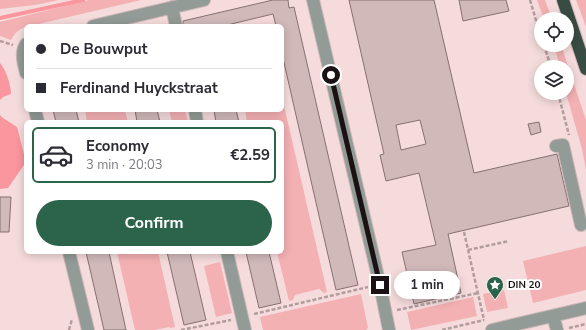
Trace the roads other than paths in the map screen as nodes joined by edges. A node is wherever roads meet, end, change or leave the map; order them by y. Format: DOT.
graph roads {
  1 [pos="204,0"];
  2 [pos="313,0"];
  3 [pos="563,0"];
  4 [pos="172,7"];
  5 [pos="100,24"];
  6 [pos="176,24"];
  7 [pos="24,50"];
  8 [pos="24,61"];
  9 [pos="586,69"];
  10 [pos="556,146"];
  11 [pos="581,225"];
  12 [pos="69,254"];
  13 [pos="226,254"];
  14 [pos="586,308"];
  15 [pos="553,316"];
  16 [pos="561,329"];
  17 [pos="88,330"];
  18 [pos="245,330"];
  19 [pos="389,330"];
  20 [pos="492,330"];
  1 -- 4 [label="street"];
  2 -- 19 [label="street"];
  3 -- 9 [label="highway"];
  4 -- 5 [label="street"];
  4 -- 6 [label="street"];
  7 -- 8 [label="street"];
  10 -- 11 [label="street"];
  12 -- 17 [label="street"];
  13 -- 18 [label="street"];
  14 -- 15 [label="street"];
  15 -- 16 [label="street"];
  15 -- 20 [label="street"];
}
